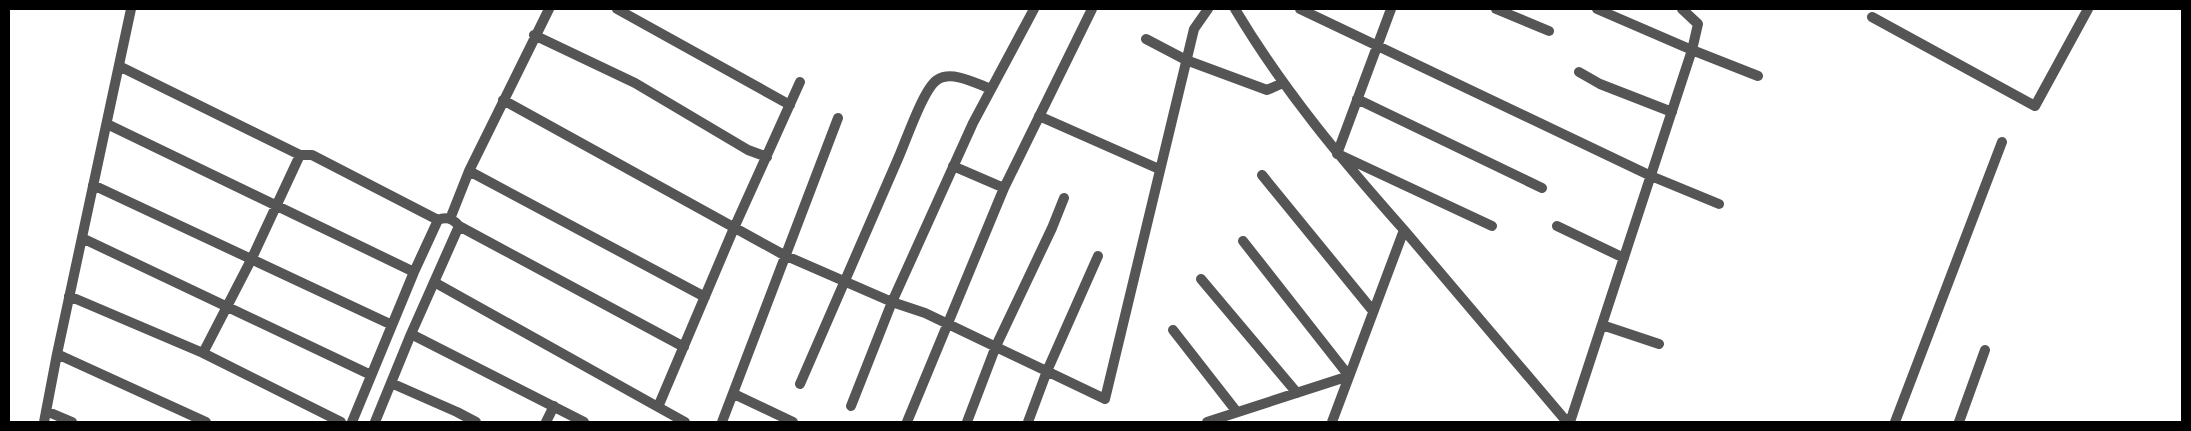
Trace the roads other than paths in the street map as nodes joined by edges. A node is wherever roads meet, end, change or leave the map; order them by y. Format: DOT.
graph roads {
  1 [pos="131,9"];
  2 [pos="549,9"];
  3 [pos="617,9"];
  4 [pos="1034,9"];
  5 [pos="1092,9"];
  6 [pos="1208,9"];
  7 [pos="1236,9"];
  8 [pos="1300,9"];
  9 [pos="1391,9"];
  10 [pos="1496,9"];
  11 [pos="1597,9"];
  12 [pos="1682,9"];
  13 [pos="2088,9"];
  14 [pos="1872,17"];
  15 [pos="1549,30"];
  16 [pos="534,35"];
  17 [pos="1146,39"];
  18 [pos="1377,45"];
  19 [pos="1692,50"];
  20 [pos="1186,60"];
  21 [pos="119,66"];
  22 [pos="1578,72"];
  23 [pos="1758,76"];
  24 [pos="800,82"];
  25 [pos="1283,83"];
  26 [pos="991,89"];
  27 [pos="1357,99"];
  28 [pos="503,100"];
  29 [pos="790,105"];
  30 [pos="1672,112"];
  31 [pos="1040,116"];
  32 [pos="838,118"];
  33 [pos="107,124"];
  34 [pos="2002,142"];
  35 [pos="1337,154"];
  36 [pos="300,155"];
  37 [pos="767,157"];
  38 [pos="953,166"];
  39 [pos="1159,169"];
  40 [pos="470,172"];
  41 [pos="1262,175"];
  42 [pos="1651,176"];
  43 [pos="93,185"];
  44 [pos="1004,188"];
  45 [pos="1542,188"];
  46 [pos="1064,198"];
  47 [pos="1719,204"];
  48 [pos="276,207"];
  49 [pos="450,218"];
  50 [pos="438,220"];
  51 [pos="459,226"];
  52 [pos="1492,226"];
  53 [pos="1557,226"];
  54 [pos="734,228"];
  55 [pos="1404,230"];
  56 [pos="82,238"];
  57 [pos="1243,242"];
  58 [pos="784,255"];
  59 [pos="1098,256"];
  60 [pos="252,258"];
  61 [pos="1624,258"];
  62 [pos="414,272"];
  63 [pos="845,279"];
  64 [pos="1201,279"];
  65 [pos="434,282"];
  66 [pos="69,296"];
  67 [pos="705,297"];
  68 [pos="892,302"];
  69 [pos="227,308"];
  70 [pos="1373,311"];
  71 [pos="392,324"];
  72 [pos="946,325"];
  73 [pos="1602,325"];
  74 [pos="1173,330"];
  75 [pos="411,334"];
  76 [pos="1658,344"];
  77 [pos="996,346"];
  78 [pos="684,347"];
  79 [pos="1986,350"];
  80 [pos="202,353"];
  81 [pos="57,354"];
  82 [pos="1047,371"];
  83 [pos="371,375"];
  84 [pos="1349,376"];
  85 [pos="391,383"];
  86 [pos="800,384"];
  87 [pos="1297,393"];
  88 [pos="734,394"];
  89 [pos="554,406"];
  90 [pos="851,406"];
  91 [pos="658,407"];
  92 [pos="46,410"];
  93 [pos="1237,412"];
  94 [pos="44,422"];
  95 [pos="72,422"];
  96 [pos="206,422"];
  97 [pos="341,422"];
  98 [pos="352,422"];
  99 [pos="375,422"];
  100 [pos="476,422"];
  101 [pos="546,422"];
  102 [pos="584,422"];
  103 [pos="685,422"];
  104 [pos="722,422"];
  105 [pos="794,422"];
  106 [pos="907,422"];
  107 [pos="967,422"];
  108 [pos="1028,422"];
  109 [pos="1207,422"];
  110 [pos="1332,422"];
  111 [pos="1568,422"];
  112 [pos="1895,422"];
  113 [pos="1959,422"];
  1 -- 21 [label="street"];
  2 -- 16 [label="street"];
  3 -- 29 [label="street"];
  4 -- 26 [label="street"];
  5 -- 31 [label="street"];
  6 -- 20 [label="street"];
  7 -- 25 [label="street"];
  8 -- 18 [label="street"];
  9 -- 18 [label="street"];
  10 -- 15 [label="street"];
  11 -- 19 [label="street"];
  12 -- 19 [label="street"];
  13 -- 14 [label="street"];
  16 -- 28 [label="street"];
  16 -- 37 [label="street"];
  17 -- 20 [label="street"];
  18 -- 27 [label="street"];
  18 -- 42 [label="street"];
  19 -- 23 [label="street"];
  19 -- 30 [label="street"];
  20 -- 25 [label="street"];
  20 -- 39 [label="street"];
  21 -- 33 [label="street"];
  21 -- 36 [label="street"];
  22 -- 30 [label="street"];
  24 -- 29 [label="street"];
  25 -- 35 [label="street"];
  26 -- 38 [label="street"];
  26 -- 63 [label="street"];
  27 -- 35 [label="street"];
  27 -- 45 [label="street"];
  28 -- 40 [label="street"];
  28 -- 54 [label="street"];
  29 -- 37 [label="street"];
  30 -- 42 [label="street"];
  31 -- 39 [label="street"];
  31 -- 44 [label="street"];
  32 -- 58 [label="street"];
  33 -- 43 [label="street"];
  33 -- 48 [label="street"];
  34 -- 112 [label="street"];
  35 -- 52 [label="street"];
  35 -- 55 [label="street"];
  36 -- 48 [label="street"];
  36 -- 50 [label="street"];
  37 -- 54 [label="street"];
  38 -- 44 [label="street"];
  38 -- 68 [label="street"];
  39 -- 82 [label="street"];
  40 -- 49 [label="street"];
  40 -- 67 [label="street"];
  41 -- 70 [label="street"];
  42 -- 47 [label="street"];
  42 -- 61 [label="street"];
  43 -- 56 [label="street"];
  43 -- 60 [label="street"];
  44 -- 72 [label="street"];
  46 -- 77 [label="street"];
  48 -- 60 [label="street"];
  48 -- 62 [label="street"];
  49 -- 50 [label="street"];
  49 -- 51 [label="street"];
  50 -- 62 [label="street"];
  51 -- 65 [label="street"];
  51 -- 78 [label="street"];
  53 -- 61 [label="street"];
  54 -- 58 [label="street"];
  54 -- 67 [label="street"];
  55 -- 70 [label="street"];
  55 -- 111 [label="street"];
  56 -- 66 [label="street"];
  56 -- 69 [label="street"];
  57 -- 84 [label="street"];
  58 -- 63 [label="street"];
  58 -- 88 [label="street"];
  59 -- 82 [label="street"];
  60 -- 69 [label="street"];
  60 -- 71 [label="street"];
  61 -- 73 [label="street"];
  62 -- 71 [label="street"];
  63 -- 68 [label="street"];
  63 -- 86 [label="street"];
  64 -- 87 [label="street"];
  65 -- 75 [label="street"];
  65 -- 91 [label="street"];
  66 -- 80 [label="street"];
  66 -- 81 [label="street"];
  67 -- 78 [label="street"];
  68 -- 72 [label="street"];
  68 -- 90 [label="street"];
  69 -- 80 [label="street"];
  69 -- 83 [label="street"];
  70 -- 84 [label="street"];
  71 -- 83 [label="street"];
  72 -- 77 [label="street"];
  72 -- 106 [label="street"];
  73 -- 76 [label="street"];
  73 -- 111 [label="street"];
  74 -- 93 [label="street"];
  75 -- 85 [label="street"];
  75 -- 89 [label="street"];
  77 -- 82 [label="street"];
  77 -- 107 [label="street"];
  78 -- 91 [label="street"];
  79 -- 113 [label="street"];
  80 -- 97 [label="street"];
  81 -- 92 [label="street"];
  81 -- 96 [label="street"];
  82 -- 108 [label="street"];
  83 -- 98 [label="street"];
  84 -- 87 [label="street"];
  84 -- 110 [label="street"];
  85 -- 99 [label="street"];
  85 -- 100 [label="street"];
  87 -- 93 [label="street"];
  88 -- 104 [label="street"];
  88 -- 105 [label="street"];
  89 -- 101 [label="street"];
  89 -- 102 [label="street"];
  91 -- 103 [label="street"];
  92 -- 94 [label="street"];
  92 -- 95 [label="street"];
  93 -- 109 [label="street"];
}
